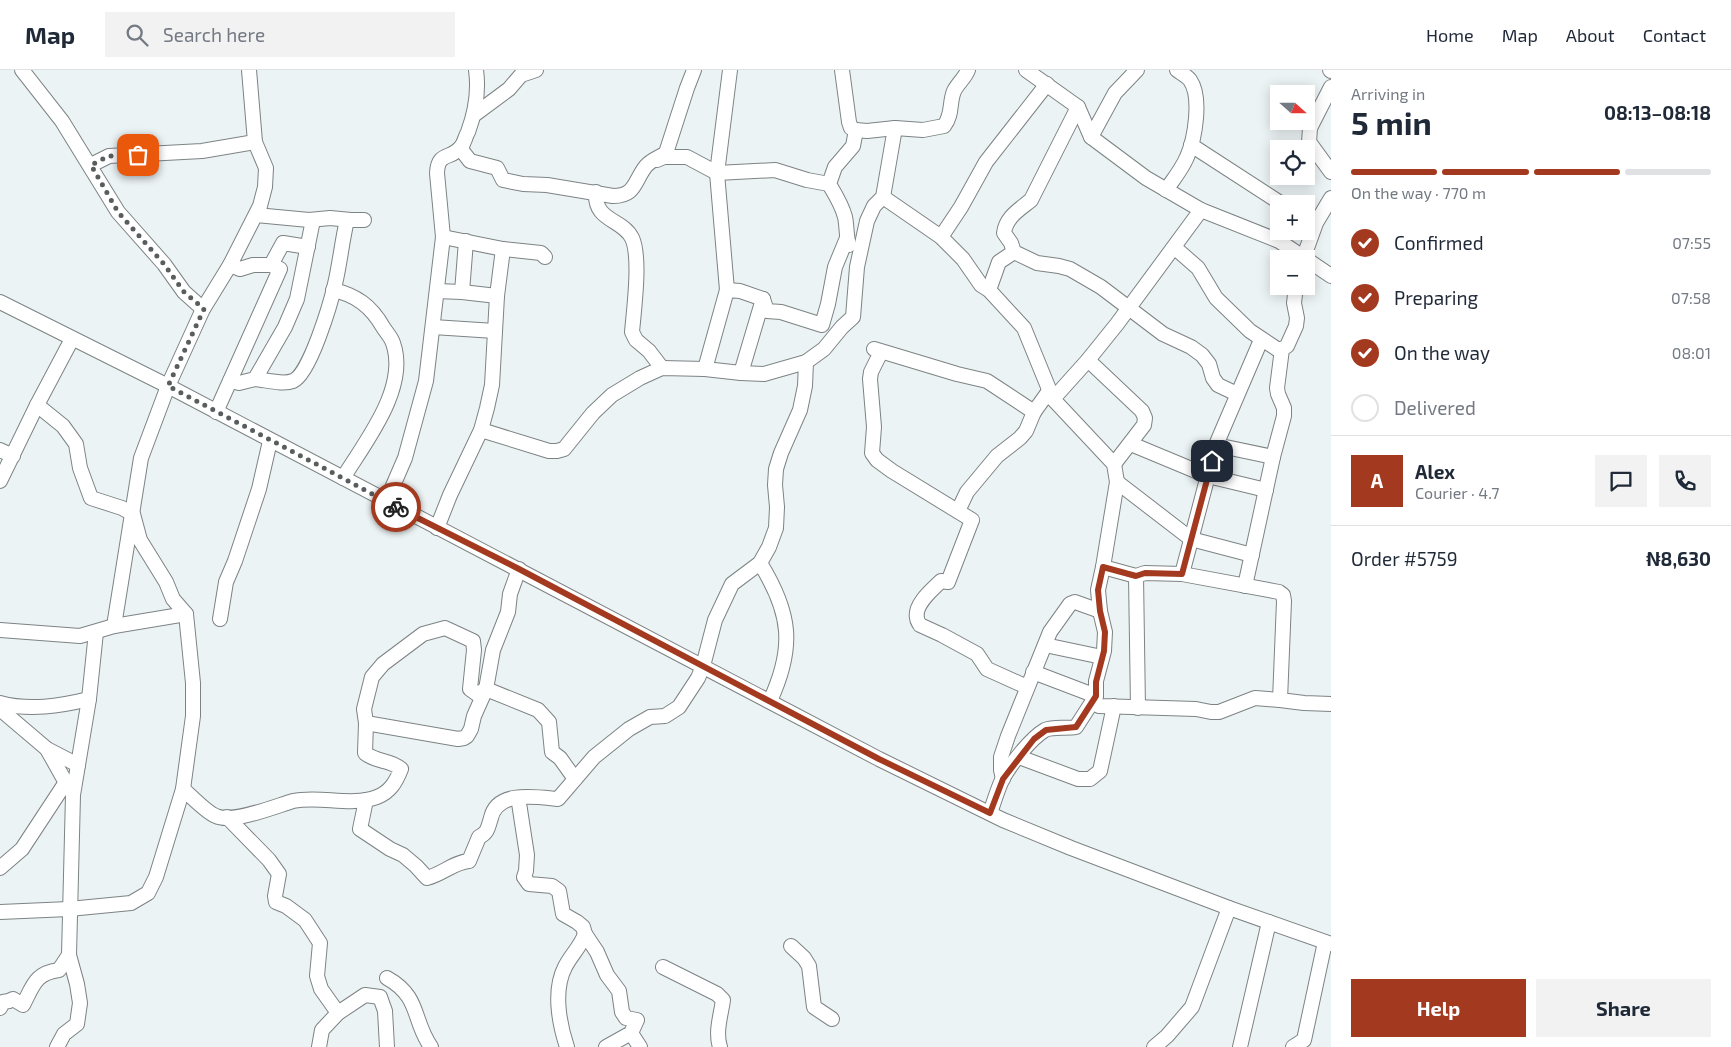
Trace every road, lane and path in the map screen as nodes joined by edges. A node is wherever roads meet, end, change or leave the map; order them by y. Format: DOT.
graph roads {
  1 [pos="22,70"];
  2 [pos="250,70"];
  3 [pos="476,70"];
  4 [pos="536,70"];
  5 [pos="694,70"];
  6 [pos="730,70"];
  7 [pos="842,70"];
  8 [pos="968,70"];
  9 [pos="1026,70"];
  10 [pos="1137,70"];
  11 [pos="1177,70"];
  12 [pos="1193,75"];
  13 [pos="1047,84"];
  14 [pos="1331,87"];
  15 [pos="1327,102"];
  16 [pos="1078,108"];
  17 [pos="474,115"];
  18 [pos="894,128"];
  19 [pos="856,130"];
  20 [pos="1091,137"];
  21 [pos="255,142"];
  22 [pos="1191,145"];
  23 [pos="460,148"];
  24 [pos="647,164"];
  25 [pos="91,165"];
  26 [pos="1331,172"];
  27 [pos="717,173"];
  28 [pos="829,184"];
  29 [pos="1166,190"];
  30 [pos="596,192"];
  31 [pos="1270,196"];
  32 [pos="883,197"];
  33 [pos="1331,198"];
  34 [pos="1201,210"];
  35 [pos="256,215"];
  36 [pos="1315,216"];
  37 [pos="313,220"];
  38 [pos="347,220"];
  39 [pos="364,220"];
  40 [pos="443,237"];
  41 [pos="941,237"];
  42 [pos="847,238"];
  43 [pos="466,241"];
  44 [pos="308,247"];
  45 [pos="1174,247"];
  46 [pos="503,249"];
  47 [pos="1293,250"];
  48 [pos="1014,252"];
  49 [pos="546,257"];
  50 [pos="230,265"];
  51 [pos="271,265"];
  52 [pos="1315,265"];
  53 [pos="857,267"];
  54 [pos="1331,276"];
  55 [pos="333,290"];
  56 [pos="727,290"];
  57 [pos="989,290"];
  58 [pos="437,292"];
  59 [pos="462,292"];
  60 [pos="1295,295"];
  61 [pos="497,296"];
  62 [pos="763,299"];
  63 [pos="0,302"];
  64 [pos="1129,308"];
  65 [pos="204,309"];
  66 [pos="433,327"];
  67 [pos="495,331"];
  68 [pos="72,339"];
  69 [pos="1261,340"];
  70 [pos="1282,349"];
  71 [pos="1088,360"];
  72 [pos="806,362"];
  73 [pos="662,368"];
  74 [pos="705,369"];
  75 [pos="741,373"];
  76 [pos="255,379"];
  77 [pos="230,381"];
  78 [pos="168,386"];
  79 [pos="1237,394"];
  80 [pos="1051,395"];
  81 [pos="37,405"];
  82 [pos="216,412"];
  83 [pos="1034,412"];
  84 [pos="481,430"];
  85 [pos="270,441"];
  86 [pos="1131,444"];
  87 [pos="1216,445"];
  88 [pos="6,453"];
  89 [pos="1273,457"];
  90 [pos="1114,464"];
  91 [pos="1208,476"];
  92 [pos="343,478"];
  93 [pos="0,481"];
  94 [pos="1117,482"];
  95 [pos="1266,490"];
  96 [pos="386,502"];
  97 [pos="958,511"];
  98 [pos="133,514"];
  99 [pos="437,528"];
  100 [pos="1191,539"];
  101 [pos="1252,555"];
  102 [pos="760,563"];
  103 [pos="1103,567"];
  104 [pos="519,569"];
  105 [pos="1182,574"];
  106 [pos="1136,576"];
  107 [pos="1246,586"];
  108 [pos="1100,611"];
  109 [pos="186,614"];
  110 [pos="220,619"];
  111 [pos="114,626"];
  112 [pos="0,630"];
  113 [pos="96,632"];
  114 [pos="1044,645"];
  115 [pos="1102,657"];
  116 [pos="703,666"];
  117 [pos="1033,672"];
  118 [pos="1027,686"];
  119 [pos="486,688"];
  120 [pos="89,699"];
  121 [pos="1094,699"];
  122 [pos="1280,700"];
  123 [pos="770,701"];
  124 [pos="0,703"];
  125 [pos="1331,704"];
  126 [pos="1114,706"];
  127 [pos="0,708"];
  128 [pos="1138,708"];
  129 [pos="366,723"];
  130 [pos="47,749"];
  131 [pos="1019,757"];
  132 [pos="78,765"];
  133 [pos="575,779"];
  134 [pos="1003,779"];
  135 [pos="66,782"];
  136 [pos="183,790"];
  137 [pos="73,795"];
  138 [pos="517,798"];
  139 [pos="366,800"];
  140 [pos="990,813"];
  141 [pos="227,817"];
  142 [pos="0,868"];
  143 [pos="1229,908"];
  144 [pos="69,909"];
  145 [pos="0,912"];
  146 [pos="1269,922"];
  147 [pos="585,934"];
  148 [pos="1328,943"];
  149 [pos="791,946"];
  150 [pos="69,955"];
  151 [pos="662,967"];
  152 [pos="387,978"];
  153 [pos="0,1008"];
  154 [pos="338,1013"];
  155 [pos="832,1019"];
  156 [pos="630,1033"];
  157 [pos="1301,1045"];
  158 [pos="58,1047"];
  159 [pos="319,1047"];
  160 [pos="387,1047"];
  161 [pos="431,1047"];
  162 [pos="567,1047"];
  163 [pos="606,1047"];
  164 [pos="640,1047"];
  165 [pos="720,1047"];
  166 [pos="1154,1047"];
  167 [pos="1240,1047"];
  1 -- 25 [label="street"];
  2 -- 21 [label="street"];
  3 -- 17 [label="street"];
  4 -- 17 [label="street"];
  5 -- 24 [label="street"];
  6 -- 27 [label="street"];
  7 -- 19 [label="street"];
  8 -- 18 [label="street"];
  9 -- 13 [label="street"];
  10 -- 20 [label="street"];
  11 -- 12 [label="street"];
  12 -- 22 [label="street"];
  13 -- 16 [label="street"];
  13 -- 41 [label="street"];
  14 -- 15 [label="street"];
  15 -- 26 [label="street"];
  16 -- 20 [label="street"];
  16 -- 48 [label="street"];
  17 -- 23 [label="street"];
  18 -- 19 [label="street"];
  18 -- 32 [label="street"];
  19 -- 28 [label="street"];
  20 -- 29 [label="street"];
  21 -- 25 [label="street"];
  21 -- 35 [label="street"];
  22 -- 29 [label="street"];
  22 -- 31 [label="street"];
  23 -- 30 [label="street"];
  23 -- 40 [label="street"];
  24 -- 27 [label="street"];
  24 -- 30 [label="street"];
  25 -- 65 [label="street"];
  27 -- 28 [label="street"];
  27 -- 56 [label="street"];
  28 -- 42 [label="street"];
  29 -- 34 [label="street"];
  30 -- 73 [label="street"];
  32 -- 41 [label="street"];
  32 -- 53 [label="street"];
  33 -- 36 [label="street"];
  34 -- 45 [label="street"];
  34 -- 47 [label="street"];
  35 -- 37 [label="street"];
  35 -- 50 [label="street"];
  37 -- 38 [label="street"];
  37 -- 44 [label="street"];
  38 -- 39 [label="street"];
  38 -- 55 [label="street"];
  40 -- 43 [label="street"];
  40 -- 58 [label="street"];
  41 -- 57 [label="street"];
  42 -- 53 [label="street"];
  42 -- 62 [label="street"];
  43 -- 46 [label="street"];
  43 -- 59 [label="street"];
  44 -- 51 [label="street"];
  44 -- 76 [label="street"];
  45 -- 64 [label="street"];
  45 -- 69 [label="street"];
  46 -- 49 [label="street"];
  46 -- 61 [label="street"];
  48 -- 57 [label="street"];
  48 -- 64 [label="street"];
  50 -- 51 [label="street"];
  50 -- 65 [label="street"];
  51 -- 77 [label="street"];
  52 -- 54 [label="street"];
  53 -- 72 [label="street"];
  55 -- 76 [label="street"];
  55 -- 92 [label="street"];
  56 -- 62 [label="street"];
  56 -- 74 [label="street"];
  57 -- 80 [label="street"];
  58 -- 59 [label="street"];
  58 -- 66 [label="street"];
  59 -- 61 [label="street"];
  60 -- 70 [label="street"];
  61 -- 67 [label="street"];
  62 -- 75 [label="street"];
  63 -- 68 [label="street"];
  64 -- 71 [label="street"];
  64 -- 79 [label="street"];
  65 -- 78 [label="street"];
  66 -- 67 [label="street"];
  66 -- 96 [label="street"];
  67 -- 84 [label="street"];
  68 -- 78 [label="street"];
  68 -- 81 [label="street"];
  69 -- 70 [label="street"];
  69 -- 79 [label="street"];
  70 -- 89 [label="street"];
  71 -- 80 [label="street"];
  71 -- 86 [label="street"];
  72 -- 75 [label="street"];
  72 -- 102 [label="street"];
  73 -- 74 [label="street"];
  73 -- 84 [label="street"];
  74 -- 75 [label="street"];
  76 -- 77 [label="street"];
  77 -- 82 [label="street"];
  78 -- 82 [label="street"];
  78 -- 98 [label="street"];
  79 -- 87 [label="street"];
  80 -- 83 [label="street"];
  80 -- 90 [label="street"];
  81 -- 88 [label="street"];
  81 -- 98 [label="street"];
  82 -- 85 [label="street"];
  83 -- 97 [label="street"];
  83 -- 97 [label="street"];
  84 -- 99 [label="street"];
  85 -- 92 [label="street"];
  85 -- 110 [label="street"];
  86 -- 90 [label="street"];
  86 -- 91 [label="street"];
  87 -- 89 [label="street"];
  87 -- 91 [label="street"];
  88 -- 93 [label="street"];
  89 -- 95 [label="street"];
  90 -- 94 [label="street"];
  91 -- 95 [label="street"];
  91 -- 100 [label="street"];
  92 -- 96 [label="street"];
  94 -- 100 [label="street"];
  94 -- 103 [label="street"];
  95 -- 101 [label="street"];
  96 -- 99 [label="street"];
  97 -- 118 [label="street"];
  98 -- 109 [label="street"];
  98 -- 111 [label="street"];
  99 -- 104 [label="street"];
  100 -- 101 [label="street"];
  100 -- 105 [label="street"];
  101 -- 107 [label="street"];
  102 -- 116 [label="street"];
  102 -- 123 [label="street"];
  103 -- 106 [label="street"];
  103 -- 108 [label="street"];
  104 -- 116 [label="street"];
  104 -- 119 [label="street"];
  105 -- 106 [label="street"];
  105 -- 107 [label="street"];
  106 -- 128 [label="street"];
  107 -- 122 [label="street"];
  108 -- 114 [label="street"];
  108 -- 115 [label="street"];
  109 -- 111 [label="street"];
  109 -- 136 [label="street"];
  111 -- 113 [label="street"];
  112 -- 113 [label="street"];
  113 -- 120 [label="street"];
  114 -- 115 [label="street"];
  114 -- 117 [label="street"];
  115 -- 121 [label="street"];
  116 -- 123 [label="street"];
  116 -- 133 [label="street"];
  117 -- 118 [label="street"];
  117 -- 121 [label="street"];
  118 -- 134 [label="street"];
  119 -- 129 [label="street"];
  119 -- 129 [label="street"];
  119 -- 133 [label="street"];
  120 -- 124 [label="street"];
  120 -- 132 [label="street"];
  121 -- 126 [label="street"];
  121 -- 131 [label="street"];
  122 -- 125 [label="street"];
  122 -- 128 [label="street"];
  123 -- 140 [label="street"];
  126 -- 128 [label="street"];
  126 -- 131 [label="street"];
  127 -- 130 [label="street"];
  129 -- 139 [label="street"];
  130 -- 132 [label="street"];
  130 -- 135 [label="street"];
  131 -- 134 [label="street"];
  132 -- 137 [label="street"];
  133 -- 138 [label="street"];
  134 -- 140 [label="street"];
  135 -- 137 [label="street"];
  135 -- 142 [label="street"];
  136 -- 141 [label="street"];
  136 -- 144 [label="street"];
  137 -- 144 [label="street"];
  138 -- 139 [label="street"];
  138 -- 147 [label="street"];
  139 -- 141 [label="street"];
  140 -- 143 [label="street"];
  141 -- 154 [label="street"];
  143 -- 146 [label="street"];
  143 -- 166 [label="street"];
  144 -- 145 [label="street"];
  144 -- 150 [label="street"];
  146 -- 148 [label="street"];
  146 -- 167 [label="street"];
  147 -- 156 [label="street"];
  147 -- 162 [label="street"];
  148 -- 157 [label="street"];
  149 -- 155 [label="street"];
  150 -- 153 [label="street"];
  150 -- 158 [label="street"];
  151 -- 165 [label="street"];
  152 -- 161 [label="street"];
  154 -- 159 [label="street"];
  154 -- 160 [label="street"];
  156 -- 163 [label="street"];
  156 -- 164 [label="street"];
}
